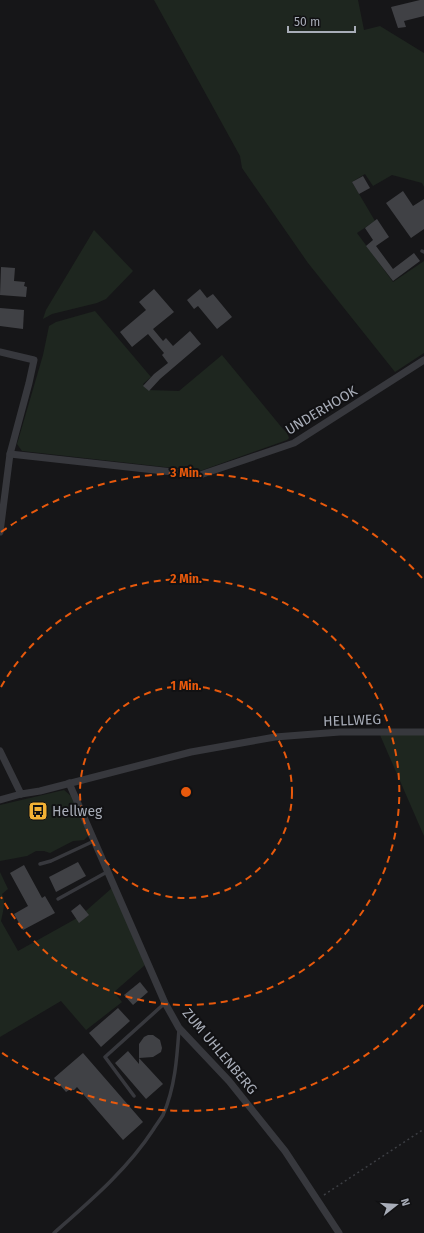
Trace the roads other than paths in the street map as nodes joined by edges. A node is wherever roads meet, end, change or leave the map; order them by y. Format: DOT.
graph roads {
  1 [pos="0,352"];
  2 [pos="424,360"];
  3 [pos="10,454"];
  4 [pos="0,532"];
  5 [pos="424,732"];
  6 [pos="0,751"];
  7 [pos="69,783"];
  8 [pos="21,794"];
  9 [pos="0,800"];
  10 [pos="94,841"];
  11 [pos="40,864"];
  12 [pos="107,872"];
  13 [pos="58,899"];
  14 [pos="165,1003"];
  15 [pos="179,1028"];
  16 [pos="134,1096"];
  17 [pos="54,1233"];
  18 [pos="339,1233"];
  1 -- 3 [label="street"];
  2 -- 3 [label="street, UNDERHOOK"];
  3 -- 4 [label="street"];
  5 -- 7 [label="street, HELLWEG"];
  6 -- 8 [label="street"];
  7 -- 8 [label="street, HELLWEG"];
  7 -- 10 [label="street, ZUM UHLENBERG"];
  8 -- 9 [label="street, HELLWEG"];
  10 -- 11 [label="lane"];
  10 -- 12 [label="street, ZUM UHLENBERG"];
  12 -- 13 [label="lane"];
  12 -- 14 [label="street, ZUM UHLENBERG"];
  14 -- 15 [label="street, ZUM UHLENBERG"];
  14 -- 16 [label="lane"];
  15 -- 17 [label="lane"];
  15 -- 18 [label="street, ZUM UHLENBERG"];
}
